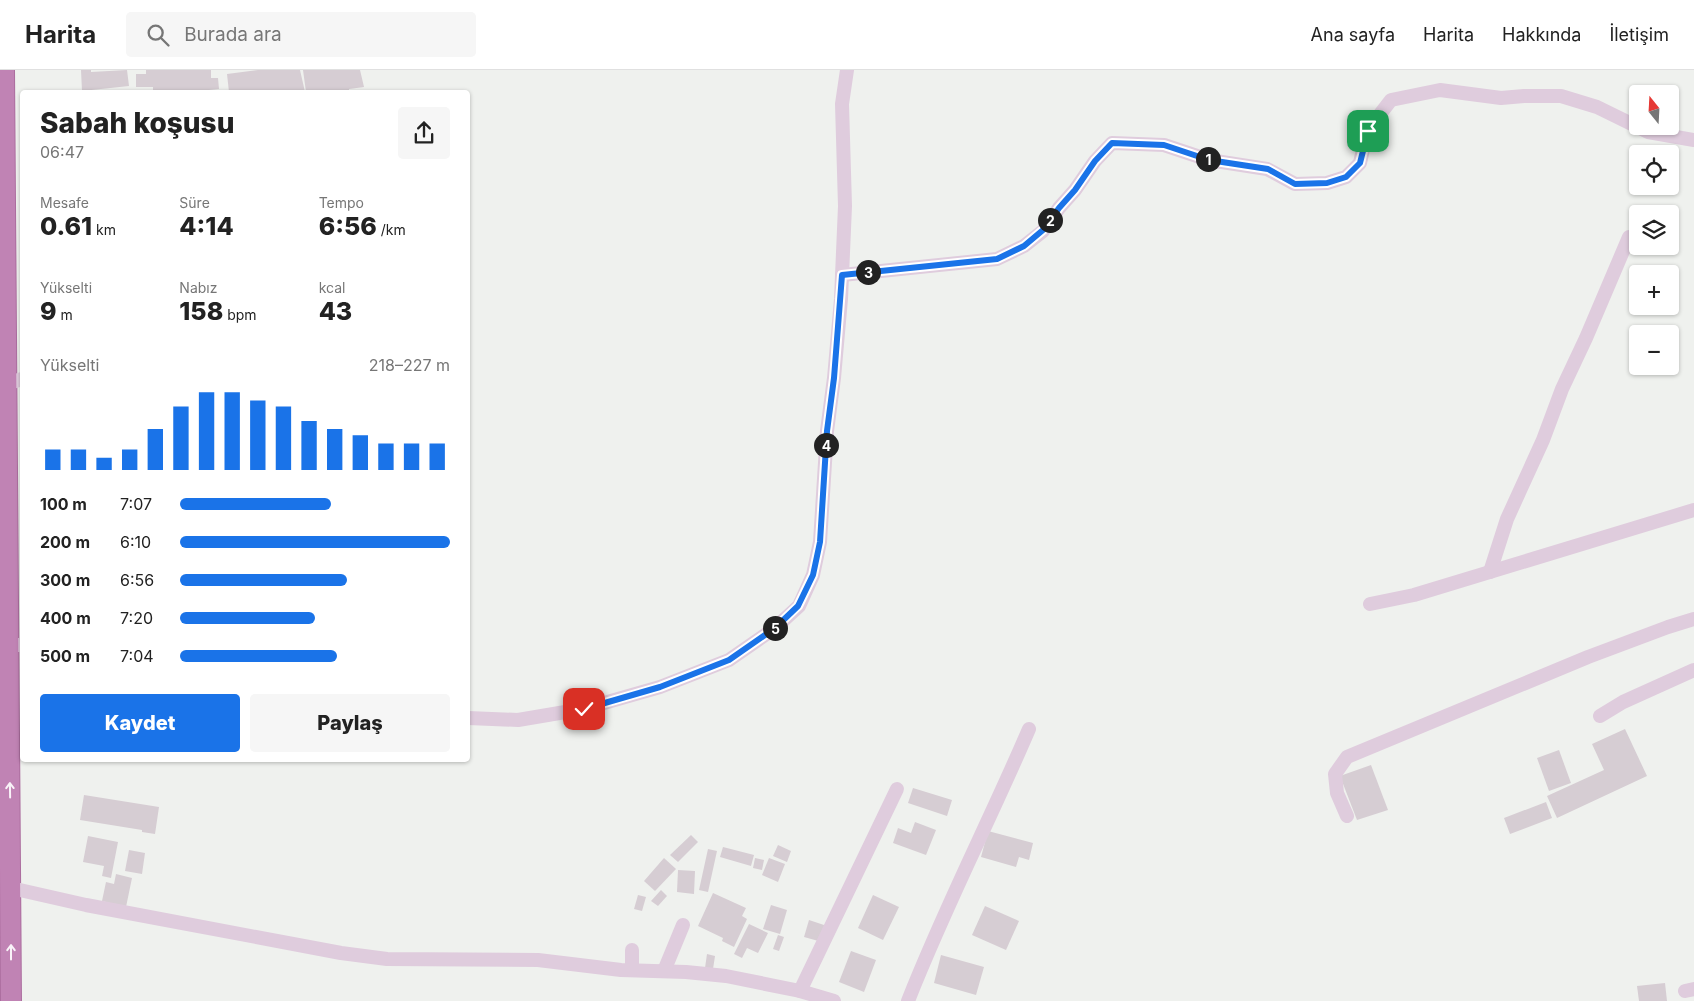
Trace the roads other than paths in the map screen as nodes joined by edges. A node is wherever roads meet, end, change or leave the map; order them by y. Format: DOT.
graph roads {
  1 [pos="4,70"];
  2 [pos="847,70"];
  3 [pos="1694,140"];
  4 [pos="1628,237"];
  5 [pos="842,275"];
  6 [pos="14,381"];
  7 [pos="1694,510"];
  8 [pos="1490,572"];
  9 [pos="1370,604"];
  10 [pos="1694,620"];
  11 [pos="16,645"];
  12 [pos="1694,670"];
  13 [pos="1600,716"];
  14 [pos="470,718"];
  15 [pos="1029,729"];
  16 [pos="897,789"];
  17 [pos="1347,816"];
  18 [pos="11,888"];
  19 [pos="683,925"];
  20 [pos="632,950"];
  21 [pos="632,970"];
  22 [pos="664,971"];
  23 [pos="800,991"];
  24 [pos="11,1001"];
  25 [pos="834,1001"];
  26 [pos="908,1001"];
  1 -- 6 [label="highway"];
  2 -- 5 [label="street"];
  3 -- 5 [label="street"];
  4 -- 8 [label="street"];
  5 -- 14 [label="street"];
  6 -- 11 [label="highway"];
  7 -- 8 [label="street"];
  8 -- 9 [label="street"];
  10 -- 17 [label="street"];
  18 -- 11 [label="highway, one-way"];
  12 -- 13 [label="street"];
  15 -- 26 [label="street"];
  16 -- 23 [label="street"];
  18 -- 21 [label="street"];
  24 -- 18 [label="highway, one-way"];
  19 -- 22 [label="street"];
  20 -- 21 [label="street"];
  21 -- 22 [label="street"];
  22 -- 23 [label="street"];
  23 -- 25 [label="street"];
}
